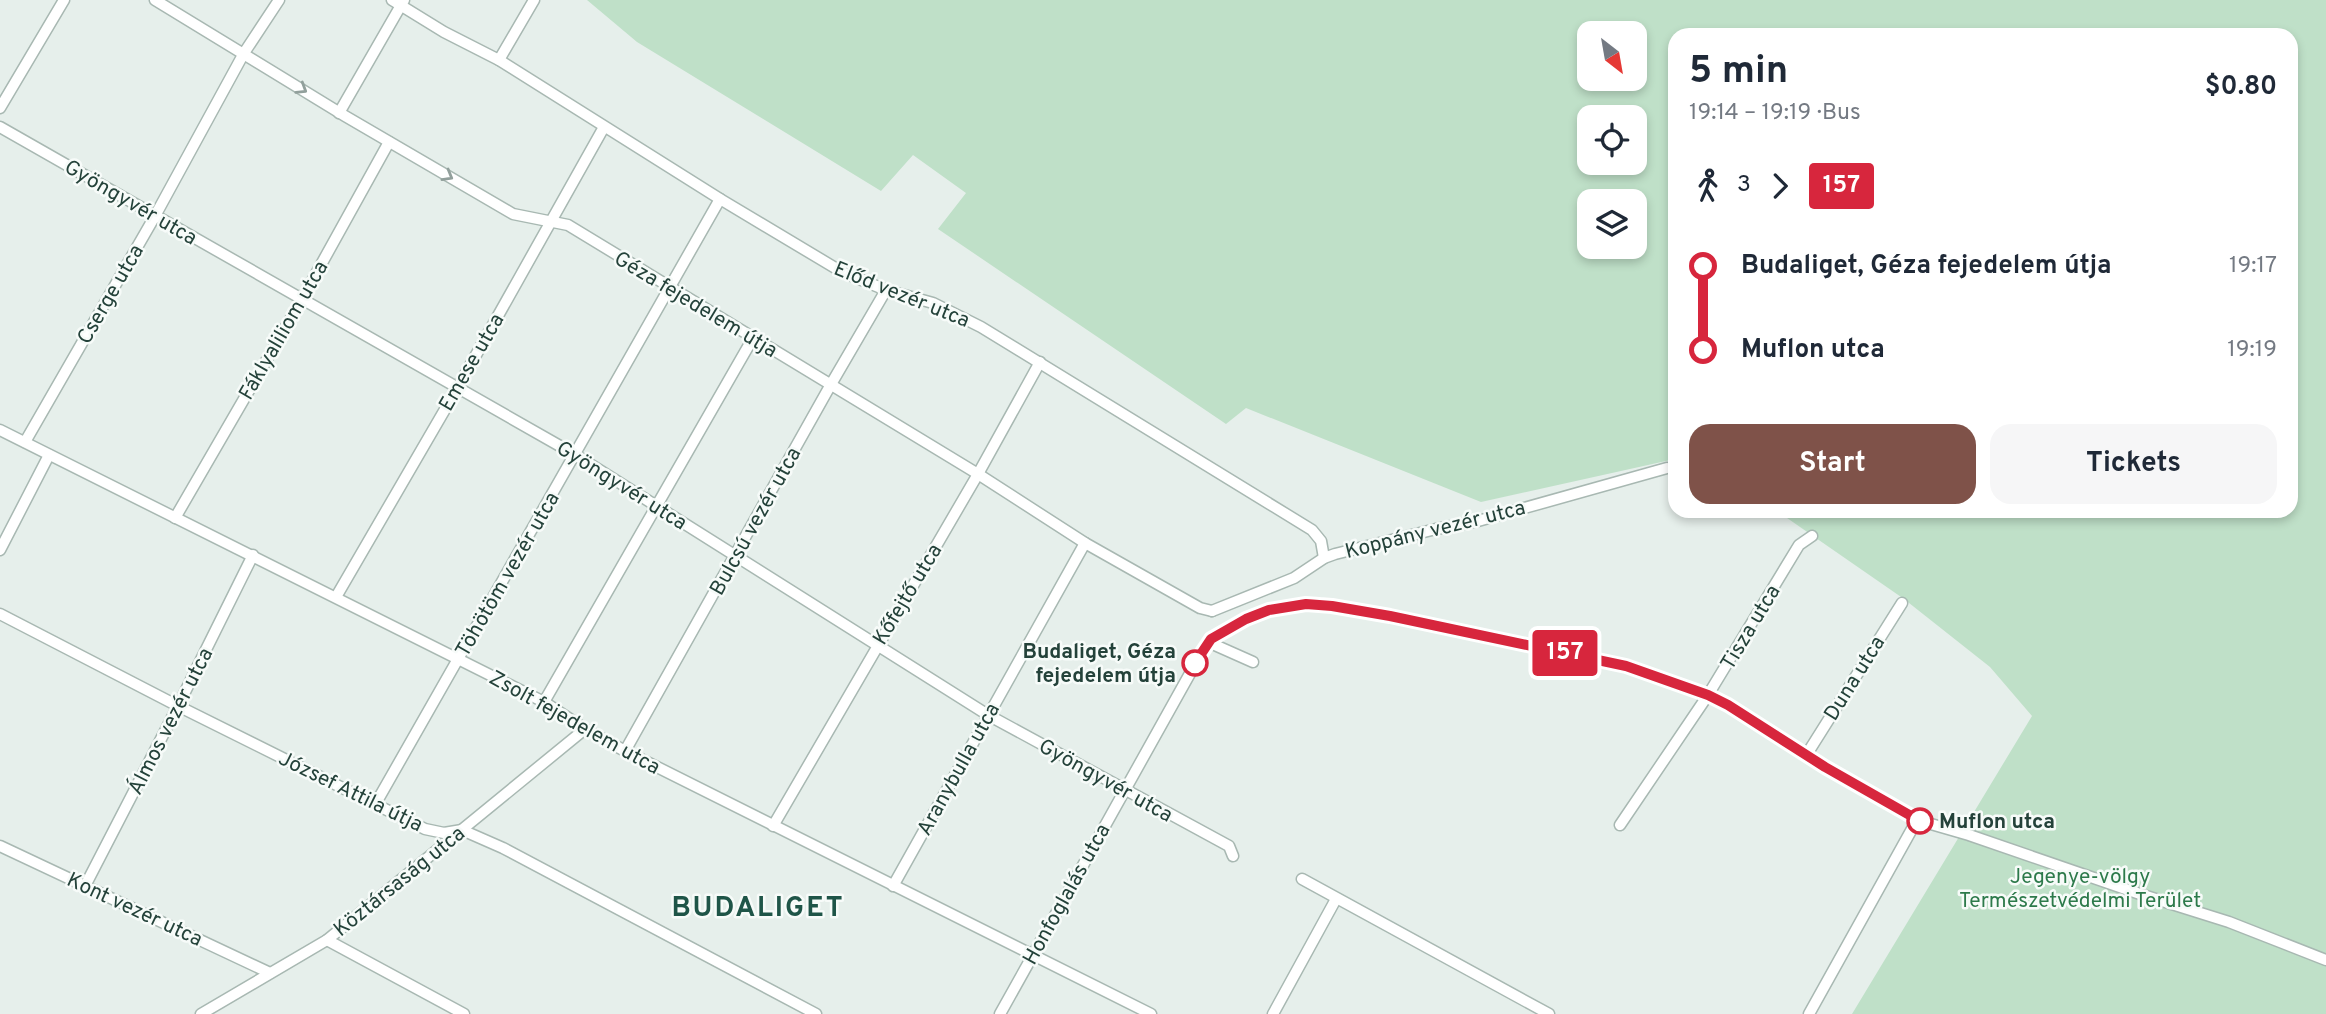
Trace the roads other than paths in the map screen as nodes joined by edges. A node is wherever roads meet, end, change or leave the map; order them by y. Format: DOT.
graph roads {
  1 [pos="155,0"];
  2 [pos="279,0"];
  3 [pos="534,0"];
  4 [pos="58,2"];
  5 [pos="399,2"];
  6 [pos="244,53"];
  7 [pos="499,60"];
  8 [pos="0,108"];
  9 [pos="339,113"];
  10 [pos="0,127"];
  11 [pos="604,127"];
  12 [pos="390,142"];
  13 [pos="720,199"];
  14 [pos="155,216"];
  15 [pos="551,221"];
  16 [pos="670,288"];
  17 [pos="886,290"];
  18 [pos="302,299"];
  19 [pos="753,338"];
  20 [pos="1040,362"];
  21 [pos="830,386"];
  22 [pos="457,387"];
  23 [pos="0,430"];
  24 [pos="25,442"];
  25 [pos="575,454"];
  26 [pos="49,455"];
  27 [pos="1667,468"];
  28 [pos="978,474"];
  29 [pos="657,506"];
  30 [pos="175,518"];
  31 [pos="1812,536"];
  32 [pos="1086,543"];
  33 [pos="0,550"];
  34 [pos="253,555"];
  35 [pos="736,555"];
  36 [pos="1324,558"];
  37 [pos="336,597"];
  38 [pos="1902,603"];
  39 [pos="1212,611"];
  40 [pos="0,614"];
  41 [pos="1220,633"];
  42 [pos="1208,642"];
  43 [pos="877,644"];
  44 [pos="459,658"];
  45 [pos="1253,662"];
  46 [pos="1708,695"];
  47 [pos="544,702"];
  48 [pos="178,706"];
  49 [pos="988,715"];
  50 [pos="585,729"];
  51 [pos="625,751"];
  52 [pos="1807,754"];
  53 [pos="1124,790"];
  54 [pos="376,803"];
  55 [pos="1917,820"];
  56 [pos="1620,825"];
  57 [pos="773,826"];
  58 [pos="462,830"];
  59 [pos="0,846"];
  60 [pos="1233,856"];
  61 [pos="1302,879"];
  62 [pos="85,886"];
  63 [pos="893,886"];
  64 [pos="1336,899"];
  65 [pos="327,940"];
  66 [pos="1033,954"];
  67 [pos="2326,960"];
  68 [pos="270,973"];
  69 [pos="206,1013"];
  70 [pos="464,1014"];
  71 [pos="816,1014"];
  72 [pos="1000,1014"];
  73 [pos="1151,1014"];
  74 [pos="1273,1014"];
  75 [pos="1549,1014"];
  76 [pos="1809,1014"];
  1 -- 6 [label="street, Géza fejedelem útja"];
  2 -- 6 [label="street, Cserge utca"];
  3 -- 7 [label="street"];
  4 -- 8 [label="street"];
  5 -- 7 [label="street, Előd vezér utca"];
  5 -- 9 [label="street"];
  6 -- 9 [label="street, Géza fejedelem útja, one-way"];
  6 -- 14 [label="street, Cserge utca"];
  7 -- 11 [label="street, Előd vezér utca"];
  9 -- 12 [label="street, Géza fejedelem útja"];
  10 -- 14 [label="street, Gyöngyvér utca"];
  11 -- 13 [label="street, Előd vezér utca"];
  11 -- 15 [label="street, Emese utca"];
  12 -- 15 [label="street, Géza fejedelem útja, one-way"];
  12 -- 18 [label="street, Fáklyaliliom utca"];
  13 -- 16 [label="street, Töhötöm vezér utca"];
  13 -- 17 [label="street, Előd vezér utca"];
  14 -- 18 [label="street, Gyöngyvér utca"];
  14 -- 24 [label="street, Cserge utca"];
  15 -- 16 [label="street, Géza fejedelem útja"];
  15 -- 22 [label="street, Emese utca"];
  16 -- 19 [label="street, Géza fejedelem útja"];
  16 -- 25 [label="street, Töhötöm vezér utca"];
  17 -- 20 [label="street, Előd vezér utca"];
  17 -- 21 [label="street, Bulcsú vezér utca"];
  18 -- 22 [label="street, Gyöngyvér utca"];
  18 -- 30 [label="street, Fáklyaliliom utca"];
  19 -- 21 [label="street, Géza fejedelem útja"];
  19 -- 29 [label="street"];
  20 -- 28 [label="street, Kőfejtő utca"];
  20 -- 36 [label="street, Előd vezér utca"];
  21 -- 28 [label="street, Géza fejedelem útja"];
  21 -- 35 [label="street, Bulcsú vezér utca"];
  22 -- 25 [label="street, Gyöngyvér utca"];
  22 -- 37 [label="street, Emese utca"];
  23 -- 24 [label="street, Zsolt fejedelem utca"];
  24 -- 26 [label="street, Zsolt fejedelem utca"];
  25 -- 29 [label="street, Gyöngyvér utca"];
  25 -- 44 [label="street, Töhötöm vezér utca"];
  26 -- 30 [label="street, Zsolt fejedelem utca"];
  26 -- 33 [label="street"];
  27 -- 36 [label="street, Koppány vezér utca"];
  28 -- 32 [label="street, Géza fejedelem útja"];
  28 -- 43 [label="street, Kőfejtő utca"];
  29 -- 35 [label="street, Gyöngyvér utca"];
  29 -- 47 [label="street"];
  30 -- 34 [label="street, Zsolt fejedelem utca"];
  31 -- 46 [label="street, Tisza utca"];
  32 -- 39 [label="street, Géza fejedelem útja"];
  32 -- 49 [label="street, Aranybulla utca"];
  34 -- 37 [label="street, Zsolt fejedelem utca"];
  34 -- 48 [label="street, Álmos vezér utca"];
  35 -- 43 [label="street, Gyöngyvér utca"];
  35 -- 51 [label="street, Bulcsú vezér utca"];
  36 -- 39 [label="street, Koppány vezér utca"];
  37 -- 44 [label="street, Zsolt fejedelem utca"];
  38 -- 52 [label="street, Duna utca"];
  39 -- 41 [label="street"];
  40 -- 48 [label="street, József Attila útja"];
  41 -- 42 [label="street, Honfoglalás utca"];
  41 -- 46 [label="street, Honfoglalás utca"];
  42 -- 45 [label="street"];
  42 -- 53 [label="street, Honfoglalás utca"];
  43 -- 49 [label="street, Gyöngyvér utca"];
  43 -- 57 [label="street, Kőfejtő utca"];
  44 -- 47 [label="street, Zsolt fejedelem utca"];
  44 -- 54 [label="street, Töhötöm vezér utca"];
  46 -- 52 [label="street, Honfoglalás utca"];
  46 -- 56 [label="street, Tisza utca"];
  47 -- 50 [label="street, Zsolt fejedelem utca"];
  48 -- 54 [label="street, József Attila útja"];
  48 -- 62 [label="street, Álmos vezér utca"];
  49 -- 53 [label="street, Gyöngyvér utca"];
  49 -- 63 [label="street, Aranybulla utca"];
  50 -- 51 [label="street, Zsolt fejedelem utca"];
  50 -- 58 [label="street, Köztársaság utca"];
  51 -- 57 [label="street, Zsolt fejedelem utca"];
  52 -- 55 [label="street, Honfoglalás utca"];
  53 -- 60 [label="street, Gyöngyvér utca"];
  53 -- 66 [label="street, Honfoglalás utca"];
  54 -- 58 [label="street, József Attila útja"];
  55 -- 67 [label="street, Honfoglalás utca"];
  55 -- 76 [label="street"];
  57 -- 63 [label="street, Zsolt fejedelem utca"];
  58 -- 65 [label="street, Köztársaság utca"];
  58 -- 71 [label="street, József Attila útja"];
  59 -- 62 [label="street, Kont vezér utca"];
  61 -- 64 [label="street"];
  62 -- 68 [label="street, Kont vezér utca"];
  63 -- 66 [label="street, Zsolt fejedelem utca"];
  64 -- 74 [label="street"];
  64 -- 75 [label="street"];
  65 -- 68 [label="street, Köztársaság utca"];
  65 -- 70 [label="street"];
  66 -- 72 [label="street, Honfoglalás utca"];
  66 -- 73 [label="street, Zsolt fejedelem utca"];
  68 -- 69 [label="street, Köztársaság utca"];
}
